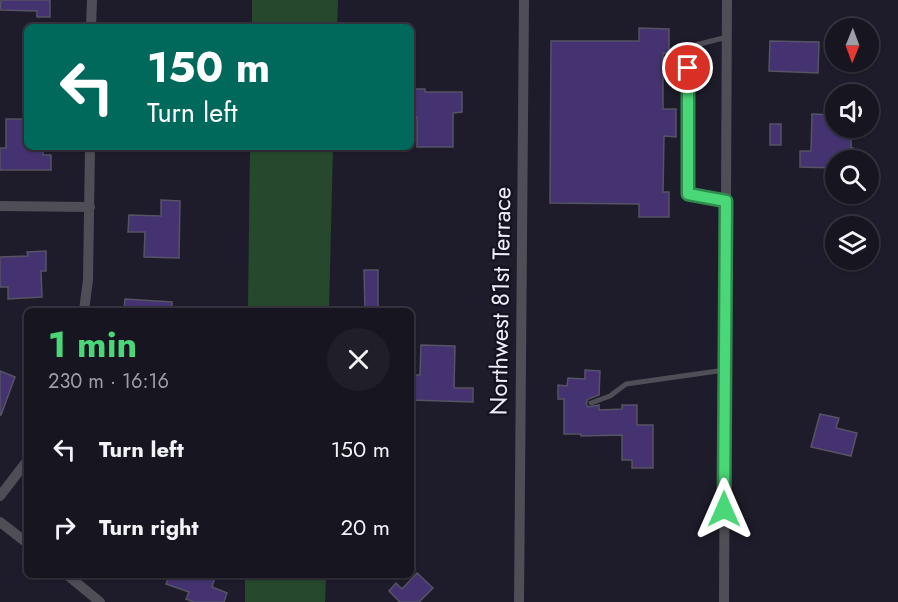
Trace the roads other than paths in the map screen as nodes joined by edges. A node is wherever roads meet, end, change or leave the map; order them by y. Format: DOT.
graph roads {
  1 [pos="92,0"];
  2 [pos="524,0"];
  3 [pos="727,0"];
  4 [pos="92,24"];
  5 [pos="727,37"];
  6 [pos="90,150"];
  7 [pos="726,201"];
  8 [pos="0,206"];
  9 [pos="90,207"];
  10 [pos="84,308"];
  11 [pos="725,370"];
  12 [pos="591,403"];
  13 [pos="24,465"];
  14 [pos="0,496"];
  15 [pos="0,522"];
  16 [pos="24,541"];
  17 [pos="71,578"];
  18 [pos="100,602"];
  19 [pos="519,602"];
  20 [pos="724,602"];
  1 -- 4 [label="street"];
  2 -- 19 [label="street, Northwest 81st Terrace"];
  3 -- 5 [label="street"];
  5 -- 7 [label="street"];
  5 -- 7 [label="lane"];
  6 -- 9 [label="street"];
  7 -- 11 [label="street"];
  8 -- 9 [label="street"];
  9 -- 10 [label="street"];
  11 -- 12 [label="lane"];
  11 -- 20 [label="street"];
  13 -- 14 [label="street"];
  15 -- 16 [label="street"];
  17 -- 18 [label="street"];
}
